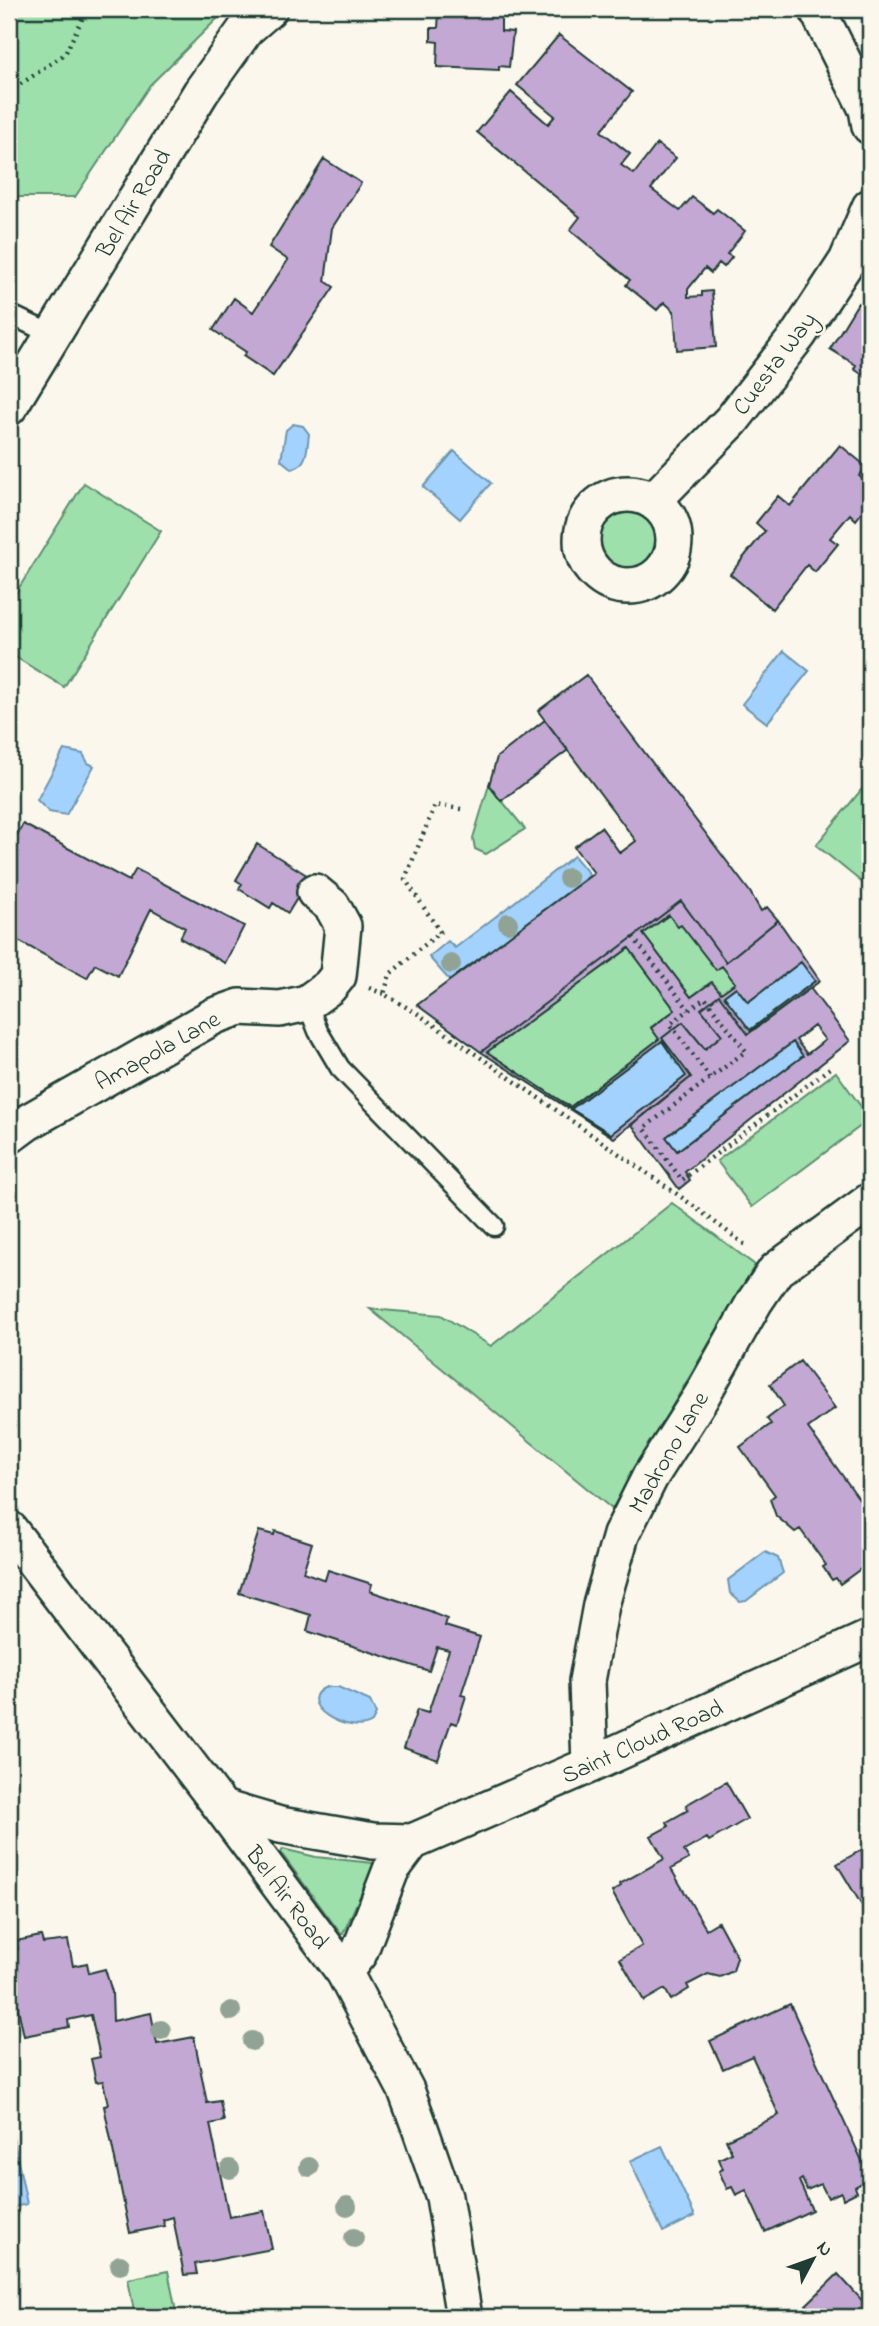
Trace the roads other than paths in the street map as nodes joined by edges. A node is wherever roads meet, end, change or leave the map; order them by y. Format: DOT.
graph roads {
  1 [pos="269,9"];
  2 [pos="817,9"];
  3 [pos="870,126"];
  4 [pos="870,207"];
  5 [pos="9,314"];
  6 [pos="53,335"];
  7 [pos="9,407"];
  8 [pos="653,501"];
  9 [pos="315,892"];
  10 [pos="307,1003"];
  11 [pos="9,1136"];
  12 [pos="870,1201"];
  13 [pos="494,1226"];
  14 [pos="9,1529"];
  15 [pos="870,1638"];
  16 [pos="590,1765"];
  17 [pos="222,1808"];
  18 [pos="412,1842"];
  19 [pos="344,1972"];
  20 [pos="464,2317"];
  1 -- 6 [label="street, Bel Air Road"];
  2 -- 3 [label="street"];
  4 -- 8 [label="street, Cuesta Way"];
  5 -- 6 [label="lane"];
  6 -- 7 [label="street, Bel Air Road"];
  9 -- 10 [label="street, Amapola Lane"];
  10 -- 11 [label="street, Amapola Lane"];
  10 -- 13 [label="lane"];
  12 -- 16 [label="street, Madrono Lane"];
  14 -- 17 [label="street, Bel Air Road"];
  15 -- 16 [label="street, Saint Cloud Road"];
  16 -- 18 [label="street, Saint Cloud Road"];
  17 -- 18 [label="street, Saint Cloud Road"];
  17 -- 19 [label="street, Bel Air Road"];
  18 -- 19 [label="street, Saint Cloud Road"];
  19 -- 20 [label="street, Bel Air Road"];
}
